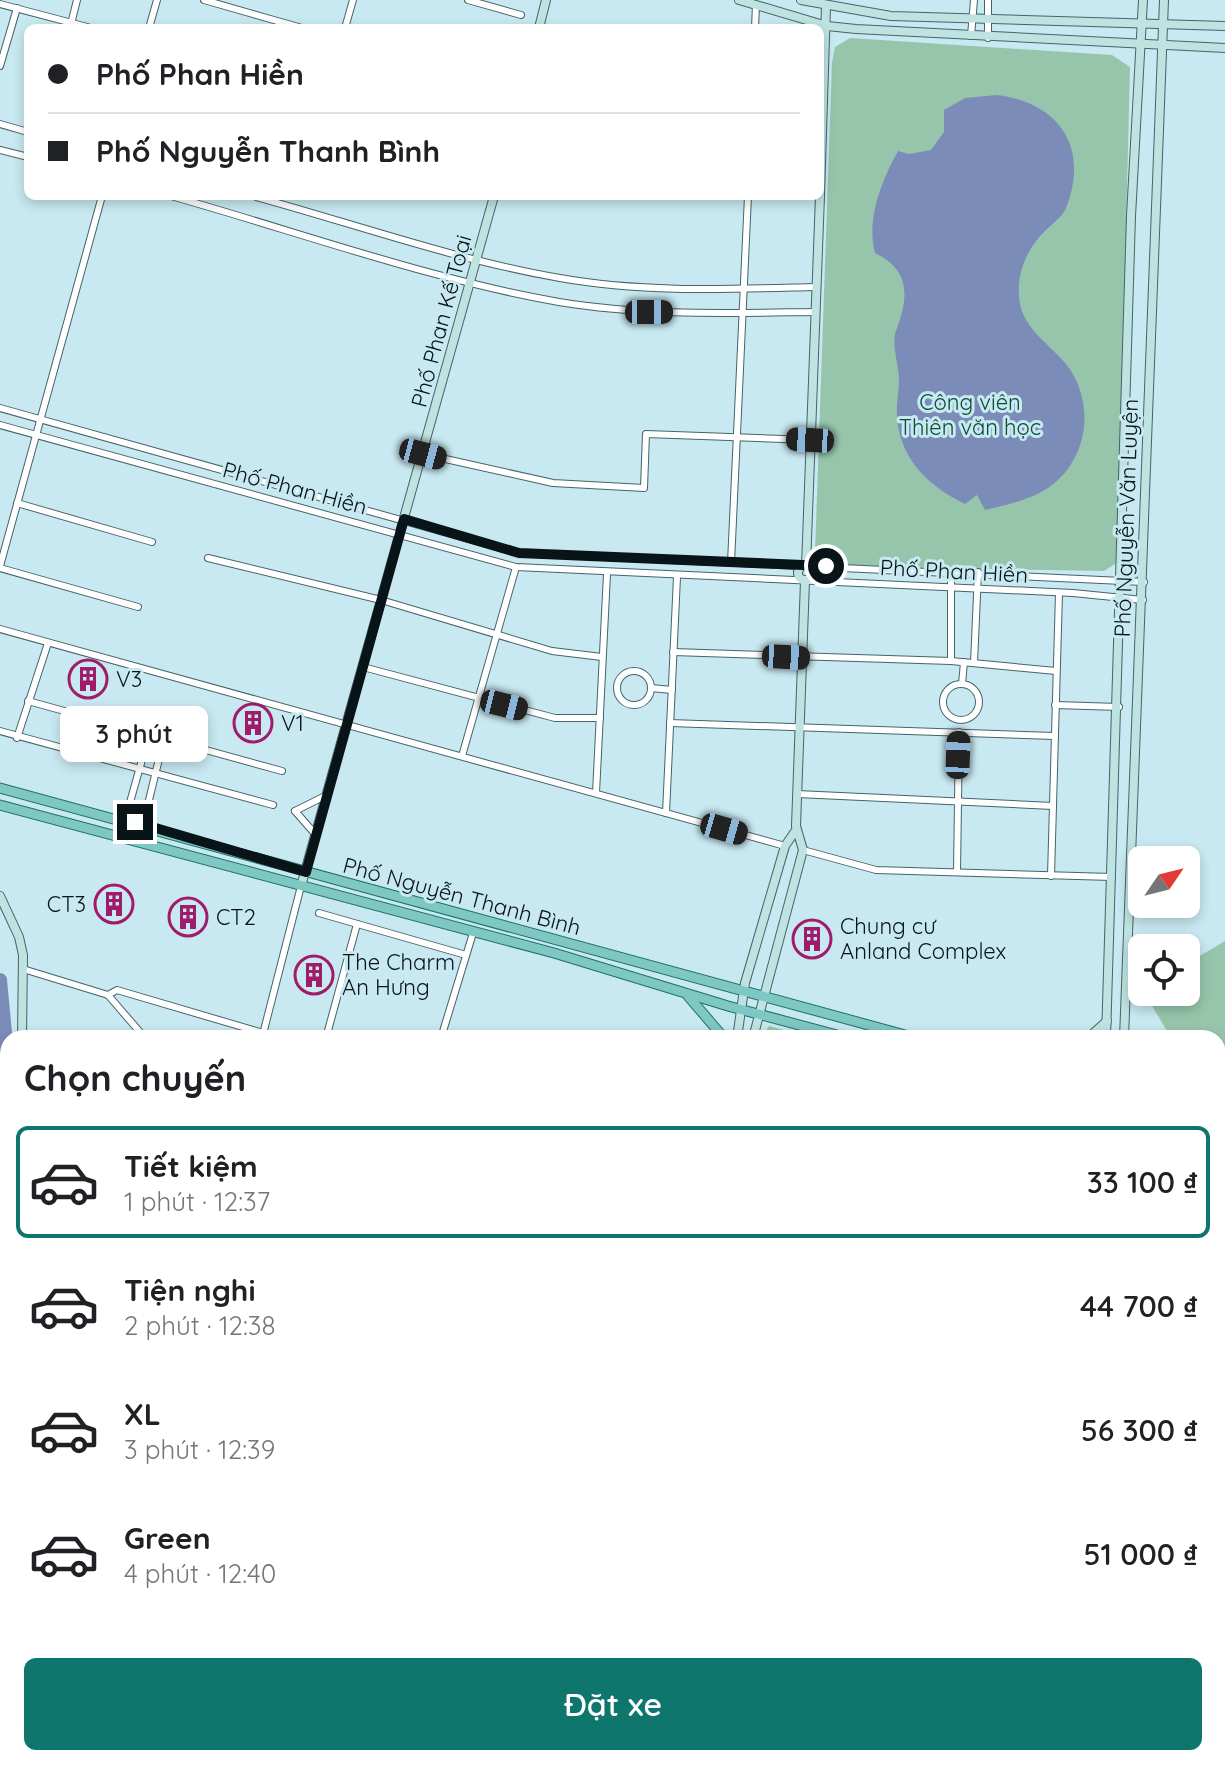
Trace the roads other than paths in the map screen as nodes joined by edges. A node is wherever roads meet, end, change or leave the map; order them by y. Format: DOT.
graph roads {
  1 [pos="77,0"];
  2 [pos="157,0"];
  3 [pos="204,0"];
  4 [pos="353,0"];
  5 [pos="468,0"];
  6 [pos="546,0"];
  7 [pos="739,0"];
  8 [pos="801,0"];
  9 [pos="974,0"];
  10 [pos="988,0"];
  11 [pos="1143,0"];
  12 [pos="1164,0"];
  13 [pos="0,4"];
  14 [pos="756,5"];
  15 [pos="826,6"];
  16 [pos="17,8"];
  17 [pos="521,15"];
  18 [pos="973,19"];
  19 [pos="988,19"];
  20 [pos="1141,23"];
  21 [pos="1163,23"];
  22 [pos="68,24"];
  23 [pos="71,24"];
  24 [pos="150,24"];
  25 [pos="288,24"];
  26 [pos="346,24"];
  27 [pos="540,24"];
  28 [pos="755,24"];
  29 [pos="820,24"];
  30 [pos="824,25"];
  31 [pos="827,26"];
  32 [pos="1225,26"];
  33 [pos="971,38"];
  34 [pos="988,38"];
  35 [pos="1142,46"];
  36 [pos="1162,47"];
  37 [pos="1225,48"];
  38 [pos="0,66"];
  39 [pos="824,89"];
  40 [pos="0,124"];
  41 [pos="24,131"];
  42 [pos="0,150"];
  43 [pos="24,156"];
  44 [pos="101,200"];
  45 [pos="185,200"];
  46 [pos="267,200"];
  47 [pos="294,200"];
  48 [pos="493,200"];
  49 [pos="748,200"];
  50 [pos="820,200"];
  51 [pos="292,207"];
  52 [pos="476,260"];
  53 [pos="469,283"];
  54 [pos="816,287"];
  55 [pos="744,289"];
  56 [pos="815,312"];
  57 [pos="743,314"];
  58 [pos="0,408"];
  59 [pos="40,419"];
  60 [pos="0,425"];
  61 [pos="35,435"];
  62 [pos="735,436"];
  63 [pos="810,440"];
  64 [pos="423,454"];
  65 [pos="17,503"];
  66 [pos="404,519"];
  67 [pos="399,535"];
  68 [pos="152,542"];
  69 [pos="208,558"];
  70 [pos="731,563"];
  71 [pos="806,566"];
  72 [pos="0,567"];
  73 [pos="516,567"];
  74 [pos="951,571"];
  75 [pos="978,572"];
  76 [pos="607,574"];
  77 [pos="677,577"];
  78 [pos="1122,580"];
  79 [pos="805,581"];
  80 [pos="1144,582"];
  81 [pos="952,589"];
  82 [pos="979,590"];
  83 [pos="1059,593"];
  84 [pos="1122,598"];
  85 [pos="381,600"];
  86 [pos="1143,600"];
  87 [pos="138,607"];
  88 [pos="0,629"];
  89 [pos="497,633"];
  90 [pos="48,643"];
  91 [pos="673,652"];
  92 [pos="602,657"];
  93 [pos="802,658"];
  94 [pos="951,661"];
  95 [pos="964,662"];
  96 [pos="974,663"];
  97 [pos="363,667"];
  98 [pos="1056,671"];
  99 [pos="962,684"];
  100 [pos="617,686"];
  101 [pos="601,688"];
  102 [pos="651,688"];
  103 [pos="672,690"];
  104 [pos="479,699"];
  105 [pos="28,701"];
  106 [pos="1055,705"];
  107 [pos="1119,707"];
  108 [pos="600,718"];
  109 [pos="670,723"];
  110 [pos="346,724"];
  111 [pos="800,726"];
  112 [pos="0,731"];
  113 [pos="959,732"];
  114 [pos="149,735"];
  115 [pos="1055,736"];
  116 [pos="17,738"];
  117 [pos="164,738"];
  118 [pos="462,756"];
  119 [pos="140,768"];
  120 [pos="282,771"];
  121 [pos="155,773"];
  122 [pos="0,788"];
  123 [pos="596,793"];
  124 [pos="797,794"];
  125 [pos="327,795"];
  126 [pos="957,800"];
  127 [pos="0,805"];
  128 [pos="273,805"];
  129 [pos="1053,806"];
  130 [pos="666,813"];
  131 [pos="125,820"];
  132 [pos="143,825"];
  133 [pos="796,830"];
  134 [pos="316,835"];
  135 [pos="785,846"];
  136 [pos="803,850"];
  137 [pos="306,872"];
  138 [pos="957,872"];
  139 [pos="1051,876"];
  140 [pos="1112,877"];
  141 [pos="301,886"];
  142 [pos="0,896"];
  143 [pos="319,913"];
  144 [pos="357,924"];
  145 [pos="473,933"];
  146 [pos="466,955"];
  147 [pos="23,969"];
  148 [pos="743,991"];
  149 [pos="685,993"];
  150 [pos="108,995"];
  151 [pos="762,996"];
  152 [pos="741,1009"];
  153 [pos="758,1014"];
  154 [pos="1107,1021"];
  155 [pos="22,1030"];
  156 [pos="138,1030"];
  157 [pos="243,1030"];
  158 [pos="264,1030"];
  159 [pos="328,1030"];
  160 [pos="443,1030"];
  161 [pos="717,1030"];
  162 [pos="738,1030"];
  163 [pos="755,1030"];
  164 [pos="819,1030"];
  165 [pos="887,1030"];
  166 [pos="1097,1030"];
  167 [pos="1106,1030"];
  168 [pos="1126,1030"];
  1 -- 23 [label="street"];
  2 -- 24 [label="street"];
  3 -- 25 [label="street"];
  4 -- 26 [label="street"];
  5 -- 17 [label="street"];
  6 -- 27 [label="main road"];
  7 -- 14 [label="main road"];
  8 -- 15 [label="main road"];
  9 -- 18 [label="street"];
  10 -- 19 [label="street"];
  11 -- 20 [label="main road, Phố Nguyễn Văn Luyện"];
  12 -- 21 [label="main road, Phố Nguyễn Văn Luyện"];
  13 -- 16 [label="street"];
  14 -- 28 [label="street"];
  14 -- 29 [label="main road"];
  15 -- 18 [label="main road"];
  15 -- 31 [label="main road"];
  16 -- 22 [label="street"];
  16 -- 38 [label="street"];
  18 -- 19 [label="main road"];
  18 -- 33 [label="street"];
  19 -- 20 [label="main road"];
  19 -- 34 [label="street"];
  20 -- 21 [label="main road"];
  20 -- 35 [label="main road, Phố Nguyễn Văn Luyện"];
  21 -- 32 [label="main road"];
  21 -- 36 [label="main road, Phố Nguyễn Văn Luyện"];
  30 -- 31 [label="main road"];
  31 -- 33 [label="main road"];
  31 -- 39 [label="main road"];
  33 -- 34 [label="main road"];
  34 -- 35 [label="main road"];
  35 -- 36 [label="main road"];
  35 -- 78 [label="main road, Phố Nguyễn Văn Luyện"];
  36 -- 37 [label="main road"];
  36 -- 80 [label="main road, Phố Nguyễn Văn Luyện"];
  40 -- 41 [label="street"];
  42 -- 43 [label="street"];
  44 -- 59 [label="street"];
  45 -- 53 [label="street"];
  46 -- 51 [label="street"];
  47 -- 51 [label="street"];
  48 -- 52 [label="main road, Phố Phan Kế Toại"];
  49 -- 55 [label="street"];
  50 -- 54 [label="main road"];
  51 -- 52 [label="street"];
  52 -- 53 [label="main road, Phố Phan Kế Toại"];
  52 -- 55 [label="street"];
  53 -- 57 [label="street"];
  53 -- 64 [label="main road, Phố Phan Kế Toại"];
  54 -- 55 [label="street"];
  54 -- 56 [label="main road"];
  55 -- 57 [label="street"];
  56 -- 57 [label="street"];
  56 -- 63 [label="main road"];
  57 -- 62 [label="street"];
  58 -- 59 [label="street, Phố Phan Hiền"];
  59 -- 61 [label="street"];
  59 -- 66 [label="street, Phố Phan Hiền"];
  60 -- 61 [label="street, Phố Phan Hiền"];
  61 -- 65 [label="street"];
  61 -- 67 [label="street, Phố Phan Hiền"];
  62 -- 63 [label="street"];
  62 -- 64 [label="street"];
  62 -- 70 [label="street"];
  63 -- 71 [label="main road"];
  64 -- 66 [label="main road, Phố Phan Kế Toại"];
  65 -- 68 [label="street"];
  65 -- 72 [label="street"];
  66 -- 67 [label="main road, Phố Phan Kế Toại"];
  66 -- 70 [label="street, Phố Phan Hiền"];
  67 -- 73 [label="street, Phố Phan Hiền"];
  67 -- 85 [label="main road, Phố Phan Kế Toại"];
  69 -- 85 [label="street"];
  70 -- 71 [label="street, Phố Phan Hiền"];
  71 -- 74 [label="street, Phố Phan Hiền"];
  71 -- 79 [label="main road"];
  72 -- 87 [label="street"];
  73 -- 76 [label="street, Phố Phan Hiền"];
  73 -- 89 [label="street"];
  74 -- 75 [label="street, Phố Phan Hiền"];
  74 -- 81 [label="street"];
  75 -- 78 [label="street, Phố Phan Hiền"];
  75 -- 82 [label="street"];
  76 -- 77 [label="street, Phố Phan Hiền"];
  76 -- 92 [label="street"];
  77 -- 79 [label="street, Phố Phan Hiền"];
  77 -- 91 [label="street"];
  78 -- 80 [label="street, Phố Phan Hiền"];
  78 -- 84 [label="main road, Phố Nguyễn Văn Luyện"];
  79 -- 81 [label="street, Phố Phan Hiền"];
  79 -- 93 [label="main road"];
  80 -- 86 [label="main road, Phố Nguyễn Văn Luyện"];
  81 -- 82 [label="street, Phố Phan Hiền"];
  81 -- 94 [label="street"];
  82 -- 83 [label="street, Phố Phan Hiền"];
  82 -- 96 [label="street"];
  83 -- 84 [label="street, Phố Phan Hiền"];
  83 -- 98 [label="street"];
  84 -- 86 [label="street, Phố Phan Hiền"];
  84 -- 107 [label="main road, Phố Nguyễn Văn Luyện"];
  85 -- 89 [label="street"];
  85 -- 97 [label="main road, Phố Phan Kế Toại"];
  86 -- 168 [label="main road, Phố Nguyễn Văn Luyện"];
  88 -- 90 [label="street"];
  89 -- 92 [label="street"];
  89 -- 104 [label="street"];
  90 -- 105 [label="street"];
  90 -- 110 [label="street"];
  91 -- 93 [label="street"];
  91 -- 103 [label="street"];
  92 -- 101 [label="street"];
  93 -- 94 [label="street"];
  93 -- 111 [label="main road"];
  94 -- 95 [label="street"];
  95 -- 96 [label="street"];
  95 -- 99 [label="street"];
  96 -- 98 [label="street"];
  97 -- 104 [label="street"];
  97 -- 110 [label="main road, Phố Phan Kế Toại"];
  98 -- 106 [label="street"];
  99 -- 99 [label="street"];
  100 -- 101 [label="street"];
  100 -- 102 [label="street"];
  100 -- 102 [label="street"];
  101 -- 108 [label="street"];
  102 -- 103 [label="street"];
  103 -- 109 [label="street"];
  104 -- 108 [label="street"];
  104 -- 118 [label="street"];
  105 -- 114 [label="street"];
  105 -- 116 [label="street"];
  106 -- 107 [label="street"];
  106 -- 115 [label="street"];
  107 -- 140 [label="main road, Phố Nguyễn Văn Luyện"];
  108 -- 123 [label="street"];
  109 -- 111 [label="street"];
  109 -- 130 [label="street"];
  110 -- 118 [label="street"];
  110 -- 125 [label="main road, Phố Phan Kế Toại"];
  111 -- 113 [label="street"];
  111 -- 124 [label="main road"];
  112 -- 116 [label="street"];
  113 -- 115 [label="street"];
  113 -- 126 [label="street"];
  114 -- 117 [label="street"];
  114 -- 119 [label="street"];
  115 -- 129 [label="street"];
  116 -- 119 [label="street"];
  117 -- 120 [label="street"];
  117 -- 121 [label="street"];
  118 -- 123 [label="street"];
  119 -- 121 [label="street"];
  119 -- 131 [label="street"];
  121 -- 128 [label="street"];
  121 -- 132 [label="street"];
  122 -- 131 [label="main road, Phố Nguyễn Thanh Bình"];
  123 -- 130 [label="street"];
  124 -- 126 [label="street"];
  124 -- 133 [label="main road"];
  125 -- 134 [label="main road, Phố Phan Kế Toại"];
  125 -- 134 [label="street"];
  126 -- 129 [label="street"];
  126 -- 138 [label="street"];
  127 -- 141 [label="main road, Phố Nguyễn Thanh Bình"];
  129 -- 139 [label="street"];
  130 -- 135 [label="street"];
  131 -- 132 [label="main road, Phố Nguyễn Thanh Bình"];
  132 -- 137 [label="main road, Phố Nguyễn Thanh Bình"];
  133 -- 135 [label="main road"];
  133 -- 136 [label="main road"];
  134 -- 137 [label="main road, Phố Phan Kế Toại"];
  135 -- 136 [label="main road"];
  135 -- 148 [label="main road"];
  136 -- 138 [label="street"];
  136 -- 151 [label="main road"];
  137 -- 141 [label="main road, Phố Phan Kế Toại"];
  137 -- 148 [label="main road, Phố Nguyễn Thanh Bình"];
  138 -- 139 [label="street"];
  139 -- 140 [label="street"];
  140 -- 154 [label="main road, Phố Nguyễn Văn Luyện"];
  141 -- 145 [label="main road, Phố Nguyễn Thanh Bình"];
  141 -- 158 [label="street"];
  142 -- 147 [label="main road"];
  143 -- 144 [label="street"];
  144 -- 146 [label="street"];
  144 -- 159 [label="street"];
  145 -- 146 [label="street"];
  145 -- 149 [label="main road, Phố Nguyễn Thanh Bình"];
  146 -- 160 [label="street"];
  147 -- 150 [label="street"];
  147 -- 155 [label="main road"];
  148 -- 151 [label="main road, Phố Nguyễn Thanh Bình"];
  148 -- 152 [label="main road"];
  149 -- 152 [label="main road, Phố Nguyễn Thanh Bình"];
  149 -- 161 [label="main road"];
  150 -- 156 [label="street"];
  150 -- 157 [label="street"];
  151 -- 153 [label="main road"];
  151 -- 165 [label="main road, Phố Nguyễn Thanh Bình"];
  152 -- 153 [label="main road, Phố Nguyễn Thanh Bình"];
  152 -- 162 [label="main road"];
  153 -- 163 [label="main road"];
  153 -- 164 [label="main road, Phố Nguyễn Thanh Bình"];
  154 -- 166 [label="main road"];
  154 -- 167 [label="main road, Phố Nguyễn Văn Luyện"];
}
